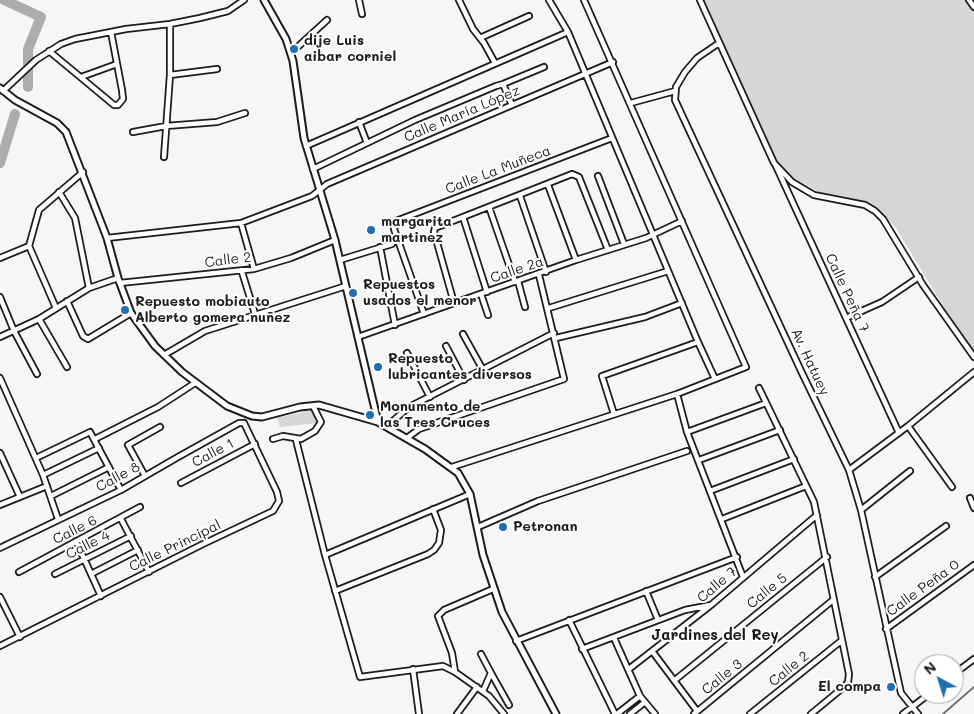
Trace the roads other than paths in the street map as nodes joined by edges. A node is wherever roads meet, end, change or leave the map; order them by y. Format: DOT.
graph roads {
  1 [pos="244,0"];
  2 [pos="264,0"];
  3 [pos="359,0"];
  4 [pos="459,0"];
  5 [pos="549,0"];
  6 [pos="584,0"];
  7 [pos="700,0"];
  8 [pos="970,0"];
  9 [pos="974,7"];
  10 [pos="362,14"];
  11 [pos="529,16"];
  12 [pos="327,20"];
  13 [pos="170,24"];
  14 [pos="111,32"];
  15 [pos="568,32"];
  16 [pos="480,38"];
  17 [pos="719,44"];
  18 [pos="49,51"];
  19 [pos="291,52"];
  20 [pos="613,62"];
  21 [pos="495,63"];
  22 [pos="117,64"];
  23 [pos="544,67"];
  24 [pos="216,69"];
  25 [pos="585,74"];
  26 [pos="170,75"];
  27 [pos="81,77"];
  28 [pos="503,84"];
  29 [pos="2,90"];
  30 [pos="675,91"];
  31 [pos="631,103"];
  32 [pos="512,105"];
  33 [pos="245,113"];
  34 [pos="359,122"];
  35 [pos="166,126"];
  36 [pos="134,132"];
  37 [pos="612,138"];
  38 [pos="367,143"];
  39 [pos="306,146"];
  40 [pos="164,157"];
  41 [pos="774,163"];
  42 [pos="313,169"];
  43 [pos="82,172"];
  44 [pos="598,176"];
  45 [pos="548,185"];
  46 [pos="321,190"];
  47 [pos="59,192"];
  48 [pos="520,196"];
  49 [pos="489,208"];
  50 [pos="463,217"];
  51 [pos="682,221"];
  52 [pos="241,224"];
  53 [pos="653,236"];
  54 [pos="397,237"];
  55 [pos="107,238"];
  56 [pos="335,240"];
  57 [pos="624,244"];
  58 [pos="29,246"];
  59 [pos="380,247"];
  60 [pos="608,250"];
  61 [pos="0,258"];
  62 [pos="340,260"];
  63 [pos="576,260"];
  64 [pos="254,269"];
  65 [pos="668,271"];
  66 [pos="242,272"];
  67 [pos="546,272"];
  68 [pos="539,274"];
  69 [pos="919,277"];
  70 [pos="119,281"];
  71 [pos="516,282"];
  72 [pos="346,286"];
  73 [pos="89,288"];
  74 [pos="487,292"];
  75 [pos="480,294"];
  76 [pos="0,297"];
  77 [pos="67,301"];
  78 [pos="454,303"];
  79 [pos="682,303"];
  80 [pos="525,307"];
  81 [pos="56,308"];
  82 [pos="548,308"];
  83 [pos="131,313"];
  84 [pos="255,314"];
  85 [pos="424,314"];
  86 [pos="488,315"];
  87 [pos="846,318"];
  88 [pos="39,319"];
  89 [pos="395,325"];
  90 [pos="14,331"];
  91 [pos="463,334"];
  92 [pos="555,336"];
  93 [pos="0,337"];
  94 [pos="358,337"];
  95 [pos="698,342"];
  96 [pos="446,346"];
  97 [pos="407,352"];
  98 [pos="164,355"];
  99 [pos="974,357"];
  100 [pos="68,367"];
  101 [pos="483,370"];
  102 [pos="974,372"];
  103 [pos="37,374"];
  104 [pos="0,378"];
  105 [pos="715,379"];
  106 [pos="464,380"];
  107 [pos="195,384"];
  108 [pos="759,388"];
  109 [pos="677,394"];
  110 [pos="430,397"];
  111 [pos="766,403"];
  112 [pos="313,406"];
  113 [pos="614,414"];
  114 [pos="247,415"];
  115 [pos="378,422"];
  116 [pos="244,423"];
  117 [pos="387,426"];
  118 [pos="908,426"];
  119 [pos="160,427"];
  120 [pos="780,430"];
  121 [pos="687,432"];
  122 [pos="899,433"];
  123 [pos="406,438"];
  124 [pos="94,439"];
  125 [pos="273,439"];
  126 [pos="296,440"];
  127 [pos="255,444"];
  128 [pos="99,448"];
  129 [pos="687,451"];
  130 [pos="0,453"];
  131 [pos="36,458"];
  132 [pos="794,459"];
  133 [pos="699,460"];
  134 [pos="109,467"];
  135 [pos="452,467"];
  136 [pos="850,470"];
  137 [pos="910,472"];
  138 [pos="43,475"];
  139 [pos="145,476"];
  140 [pos="181,483"];
  141 [pos="47,486"];
  142 [pos="806,486"];
  143 [pos="952,487"];
  144 [pos="121,490"];
  145 [pos="710,491"];
  146 [pos="470,494"];
  147 [pos="51,496"];
  148 [pos="20,497"];
  149 [pos="970,498"];
  150 [pos="0,505"];
  151 [pos="140,507"];
  152 [pos="974,508"];
  153 [pos="433,509"];
  154 [pos="861,510"];
  155 [pos="817,514"];
  156 [pos="58,519"];
  157 [pos="121,519"];
  158 [pos="722,519"];
  159 [pos="946,526"];
  160 [pos="478,527"];
  161 [pos="131,536"];
  162 [pos="76,541"];
  163 [pos="0,548"];
  164 [pos="138,550"];
  165 [pos="325,555"];
  166 [pos="737,557"];
  167 [pos="827,557"];
  168 [pos="84,559"];
  169 [pos="974,564"];
  170 [pos="19,572"];
  171 [pos="149,572"];
  172 [pos="55,574"];
  173 [pos="91,574"];
  174 [pos="875,577"];
  175 [pos="743,578"];
  176 [pos="493,589"];
  177 [pos="335,591"];
  178 [pos="646,591"];
  179 [pos="101,596"];
  180 [pos="0,598"];
  181 [pos="833,600"];
  182 [pos="711,605"];
  183 [pos="569,620"];
  184 [pos="658,620"];
  185 [pos="886,629"];
  186 [pos="20,637"];
  187 [pos="614,638"];
  188 [pos="516,641"];
  189 [pos="841,641"];
  190 [pos="0,646"];
  191 [pos="582,649"];
  192 [pos="652,652"];
  193 [pos="481,654"];
  194 [pos="413,669"];
  195 [pos="629,669"];
  196 [pos="455,672"];
  197 [pos="492,673"];
  198 [pos="675,680"];
  199 [pos="477,687"];
  200 [pos="483,691"];
  201 [pos="640,696"];
  202 [pos="645,702"];
  203 [pos="915,704"];
  204 [pos="509,705"];
  205 [pos="911,707"];
  206 [pos="554,713"];
  207 [pos="695,713"];
  208 [pos="419,714"];
  209 [pos="457,714"];
  210 [pos="504,714"];
  211 [pos="616,714"];
  212 [pos="630,714"];
  213 [pos="655,714"];
  214 [pos="750,714"];
  215 [pos="811,714"];
  216 [pos="903,714"];
  217 [pos="918,714"];
  1 -- 13 [label="street"];
  2 -- 19 [label="street"];
  3 -- 10 [label="street"];
  4 -- 16 [label="street"];
  5 -- 15 [label="street"];
  6 -- 20 [label="street"];
  7 -- 17 [label="street, Calle Peña 7"];
  8 -- 9 [label="street"];
  11 -- 16 [label="street"];
  12 -- 19 [label="street"];
  13 -- 14 [label="street"];
  13 -- 26 [label="street"];
  14 -- 18 [label="street"];
  14 -- 22 [label="street"];
  15 -- 21 [label="street"];
  15 -- 25 [label="street"];
  16 -- 21 [label="street"];
  17 -- 30 [label="street"];
  17 -- 41 [label="street, Calle Peña 7"];
  18 -- 27 [label="street"];
  18 -- 29 [label="street"];
  19 -- 39 [label="street"];
  20 -- 25 [label="street, Calle María López"];
  20 -- 31 [label="street"];
  21 -- 34 [label="street"];
  22 -- 27 [label="street"];
  22 -- 27 [label="street"];
  23 -- 28 [label="street"];
  24 -- 26 [label="street"];
  25 -- 32 [label="street, Calle María López"];
  25 -- 37 [label="street"];
  26 -- 35 [label="street"];
  28 -- 32 [label="street"];
  28 -- 38 [label="street"];
  29 -- 43 [label="street"];
  30 -- 31 [label="street"];
  30 -- 136 [label="street, Av. Hatuey"];
  31 -- 51 [label="street"];
  32 -- 46 [label="street, Calle María López"];
  33 -- 35 [label="street"];
  34 -- 38 [label="street"];
  34 -- 39 [label="street"];
  35 -- 36 [label="street"];
  35 -- 40 [label="street"];
  37 -- 53 [label="street"];
  37 -- 54 [label="street, Calle La Muñeca"];
  38 -- 42 [label="street"];
  39 -- 42 [label="street"];
  41 -- 69 [label="street"];
  41 -- 87 [label="street, Calle Peña 7"];
  42 -- 46 [label="street"];
  43 -- 47 [label="street"];
  43 -- 55 [label="street"];
  44 -- 57 [label="street"];
  45 -- 48 [label="street"];
  45 -- 60 [label="street"];
  45 -- 63 [label="street"];
  46 -- 52 [label="street, Calle María López"];
  46 -- 56 [label="street"];
  47 -- 58 [label="street"];
  47 -- 73 [label="street"];
  48 -- 49 [label="street"];
  48 -- 67 [label="street"];
  49 -- 50 [label="street"];
  49 -- 71 [label="street"];
  50 -- 74 [label="street"];
  50 -- 78 [label="street"];
  51 -- 53 [label="street, Calle 2a"];
  51 -- 105 [label="street"];
  52 -- 55 [label="street, Calle María López"];
  52 -- 64 [label="street"];
  53 -- 57 [label="street, Calle 2a"];
  53 -- 65 [label="street"];
  54 -- 59 [label="street"];
  54 -- 85 [label="street"];
  55 -- 70 [label="street"];
  56 -- 62 [label="street"];
  56 -- 64 [label="street, Calle 2"];
  57 -- 60 [label="street, Calle 2a"];
  58 -- 61 [label="street"];
  58 -- 81 [label="street"];
  59 -- 62 [label="street"];
  59 -- 89 [label="street"];
  60 -- 63 [label="street, Calle 2a"];
  62 -- 72 [label="street"];
  63 -- 67 [label="street, Calle 2a"];
  64 -- 66 [label="street, Calle 2"];
  65 -- 79 [label="street"];
  65 -- 82 [label="street"];
  66 -- 70 [label="street, Calle 2"];
  66 -- 84 [label="street"];
  67 -- 68 [label="street, Calle 2a"];
  68 -- 71 [label="street, Calle 2a"];
  68 -- 82 [label="street"];
  69 -- 87 [label="street"];
  69 -- 99 [label="street"];
  70 -- 73 [label="street, Calle 2"];
  70 -- 83 [label="street"];
  71 -- 74 [label="street, Calle 2a"];
  71 -- 80 [label="street"];
  72 -- 84 [label="street"];
  72 -- 94 [label="street"];
  73 -- 77 [label="street, Calle 2"];
  74 -- 75 [label="street, Calle 2a"];
  75 -- 78 [label="street, Calle 2a"];
  75 -- 86 [label="street"];
  76 -- 90 [label="street"];
  77 -- 81 [label="street, Calle 2"];
  77 -- 83 [label="street"];
  78 -- 85 [label="street, Calle 2a"];
  79 -- 92 [label="street"];
  79 -- 95 [label="street"];
  81 -- 88 [label="street, Calle 2"];
  82 -- 92 [label="street"];
  83 -- 98 [label="street"];
  84 -- 98 [label="street"];
  85 -- 89 [label="street, Calle 2a"];
  87 -- 122 [label="street, Calle Peña 7"];
  88 -- 90 [label="street, Calle 2"];
  88 -- 100 [label="street"];
  89 -- 94 [label="street, Calle 2a"];
  90 -- 93 [label="street, Calle 2"];
  90 -- 103 [label="street"];
  91 -- 101 [label="street"];
  92 -- 101 [label="street"];
  92 -- 123 [label="street"];
  94 -- 115 [label="street"];
  95 -- 105 [label="street"];
  95 -- 113 [label="street"];
  96 -- 106 [label="street"];
  97 -- 110 [label="street"];
  98 -- 107 [label="street"];
  101 -- 106 [label="street"];
  102 -- 118 [label="street"];
  104 -- 131 [label="street"];
  105 -- 109 [label="street"];
  106 -- 110 [label="street"];
  107 -- 114 [label="street"];
  107 -- 124 [label="street"];
  108 -- 111 [label="street"];
  109 -- 113 [label="street"];
  109 -- 121 [label="street"];
  110 -- 117 [label="street"];
  111 -- 120 [label="street"];
  111 -- 121 [label="street"];
  112 -- 114 [label="street"];
  112 -- 115 [label="street"];
  112 -- 126 [label="street"];
  113 -- 135 [label="street"];
  114 -- 116 [label="street"];
  115 -- 117 [label="street"];
  116 -- 127 [label="street, Calle Principal"];
  116 -- 139 [label="street, Calle 8"];
  117 -- 123 [label="street"];
  118 -- 122 [label="street"];
  118 -- 143 [label="street"];
  119 -- 139 [label="street"];
  120 -- 132 [label="street"];
  120 -- 133 [label="street"];
  121 -- 133 [label="street"];
  122 -- 136 [label="street"];
  123 -- 135 [label="street"];
  124 -- 128 [label="street"];
  124 -- 131 [label="street"];
  125 -- 126 [label="street"];
  126 -- 165 [label="street"];
  127 -- 140 [label="street, Calle 1"];
  127 -- 171 [label="street, Calle Principal"];
  128 -- 134 [label="street"];
  128 -- 138 [label="street"];
  129 -- 160 [label="street"];
  130 -- 148 [label="street"];
  131 -- 138 [label="street"];
  132 -- 142 [label="street"];
  132 -- 145 [label="street"];
  133 -- 145 [label="street"];
  134 -- 144 [label="street"];
  134 -- 147 [label="street"];
  135 -- 146 [label="street"];
  136 -- 154 [label="street, Av. Hatuey"];
  137 -- 154 [label="street"];
  138 -- 141 [label="street"];
  139 -- 144 [label="street, Calle 8"];
  141 -- 147 [label="street"];
  141 -- 148 [label="street"];
  142 -- 155 [label="street"];
  142 -- 158 [label="street"];
  144 -- 156 [label="street, Calle 8"];
  145 -- 158 [label="street"];
  146 -- 153 [label="street"];
  146 -- 160 [label="street"];
  147 -- 156 [label="street"];
  148 -- 150 [label="street"];
  149 -- 152 [label="street"];
  151 -- 157 [label="street, Calle 6"];
  153 -- 165 [label="street"];
  153 -- 177 [label="street"];
  154 -- 174 [label="street, Av. Hatuey"];
  155 -- 167 [label="street"];
  155 -- 175 [label="street, Calle 7"];
  156 -- 163 [label="street, Calle 8"];
  157 -- 161 [label="street"];
  157 -- 162 [label="street, Calle 6"];
  158 -- 166 [label="street"];
  159 -- 174 [label="street"];
  160 -- 176 [label="street"];
  161 -- 164 [label="street"];
  161 -- 168 [label="street, Calle 4"];
  162 -- 168 [label="street"];
  162 -- 170 [label="street, Calle 6"];
  164 -- 171 [label="street"];
  164 -- 173 [label="street"];
  165 -- 177 [label="street"];
  166 -- 175 [label="street"];
  166 -- 178 [label="street"];
  167 -- 181 [label="street"];
  167 -- 198 [label="street, Calle 5"];
  168 -- 172 [label="street, Calle 4"];
  168 -- 173 [label="street"];
  169 -- 185 [label="street, Calle Peña 0"];
  171 -- 179 [label="street, Calle Principal"];
  173 -- 179 [label="street"];
  174 -- 185 [label="street, Av. Hatuey"];
  175 -- 182 [label="street, Calle 7"];
  176 -- 188 [label="street"];
  176 -- 196 [label="street"];
  177 -- 194 [label="street"];
  178 -- 183 [label="street"];
  178 -- 184 [label="street"];
  179 -- 186 [label="street, Calle Principal"];
  180 -- 186 [label="street"];
  181 -- 189 [label="street"];
  181 -- 207 [label="street, Calle 3"];
  182 -- 184 [label="street"];
  182 -- 192 [label="street, Calle 7"];
  183 -- 188 [label="street"];
  183 -- 191 [label="street"];
  184 -- 187 [label="street"];
  185 -- 205 [label="street, Av. Hatuey"];
  186 -- 190 [label="street, Calle Principal"];
  187 -- 191 [label="street"];
  187 -- 195 [label="street"];
  188 -- 206 [label="street"];
  189 -- 214 [label="street, Calle 2"];
  189 -- 215 [label="street"];
  191 -- 211 [label="street"];
  192 -- 195 [label="street, Calle 7"];
  192 -- 198 [label="street"];
  193 -- 197 [label="street"];
  194 -- 196 [label="street"];
  194 -- 208 [label="street"];
  195 -- 201 [label="street"];
  196 -- 199 [label="street"];
  197 -- 200 [label="street"];
  197 -- 204 [label="street"];
  198 -- 207 [label="street"];
  199 -- 200 [label="street"];
  199 -- 209 [label="street"];
  200 -- 210 [label="street"];
  201 -- 202 [label="street"];
  201 -- 211 [label="street"];
  202 -- 212 [label="street"];
  202 -- 213 [label="street"];
  203 -- 205 [label="street"];
  205 -- 216 [label="street"];
  205 -- 217 [label="street, Av. Hatuey"];
}
